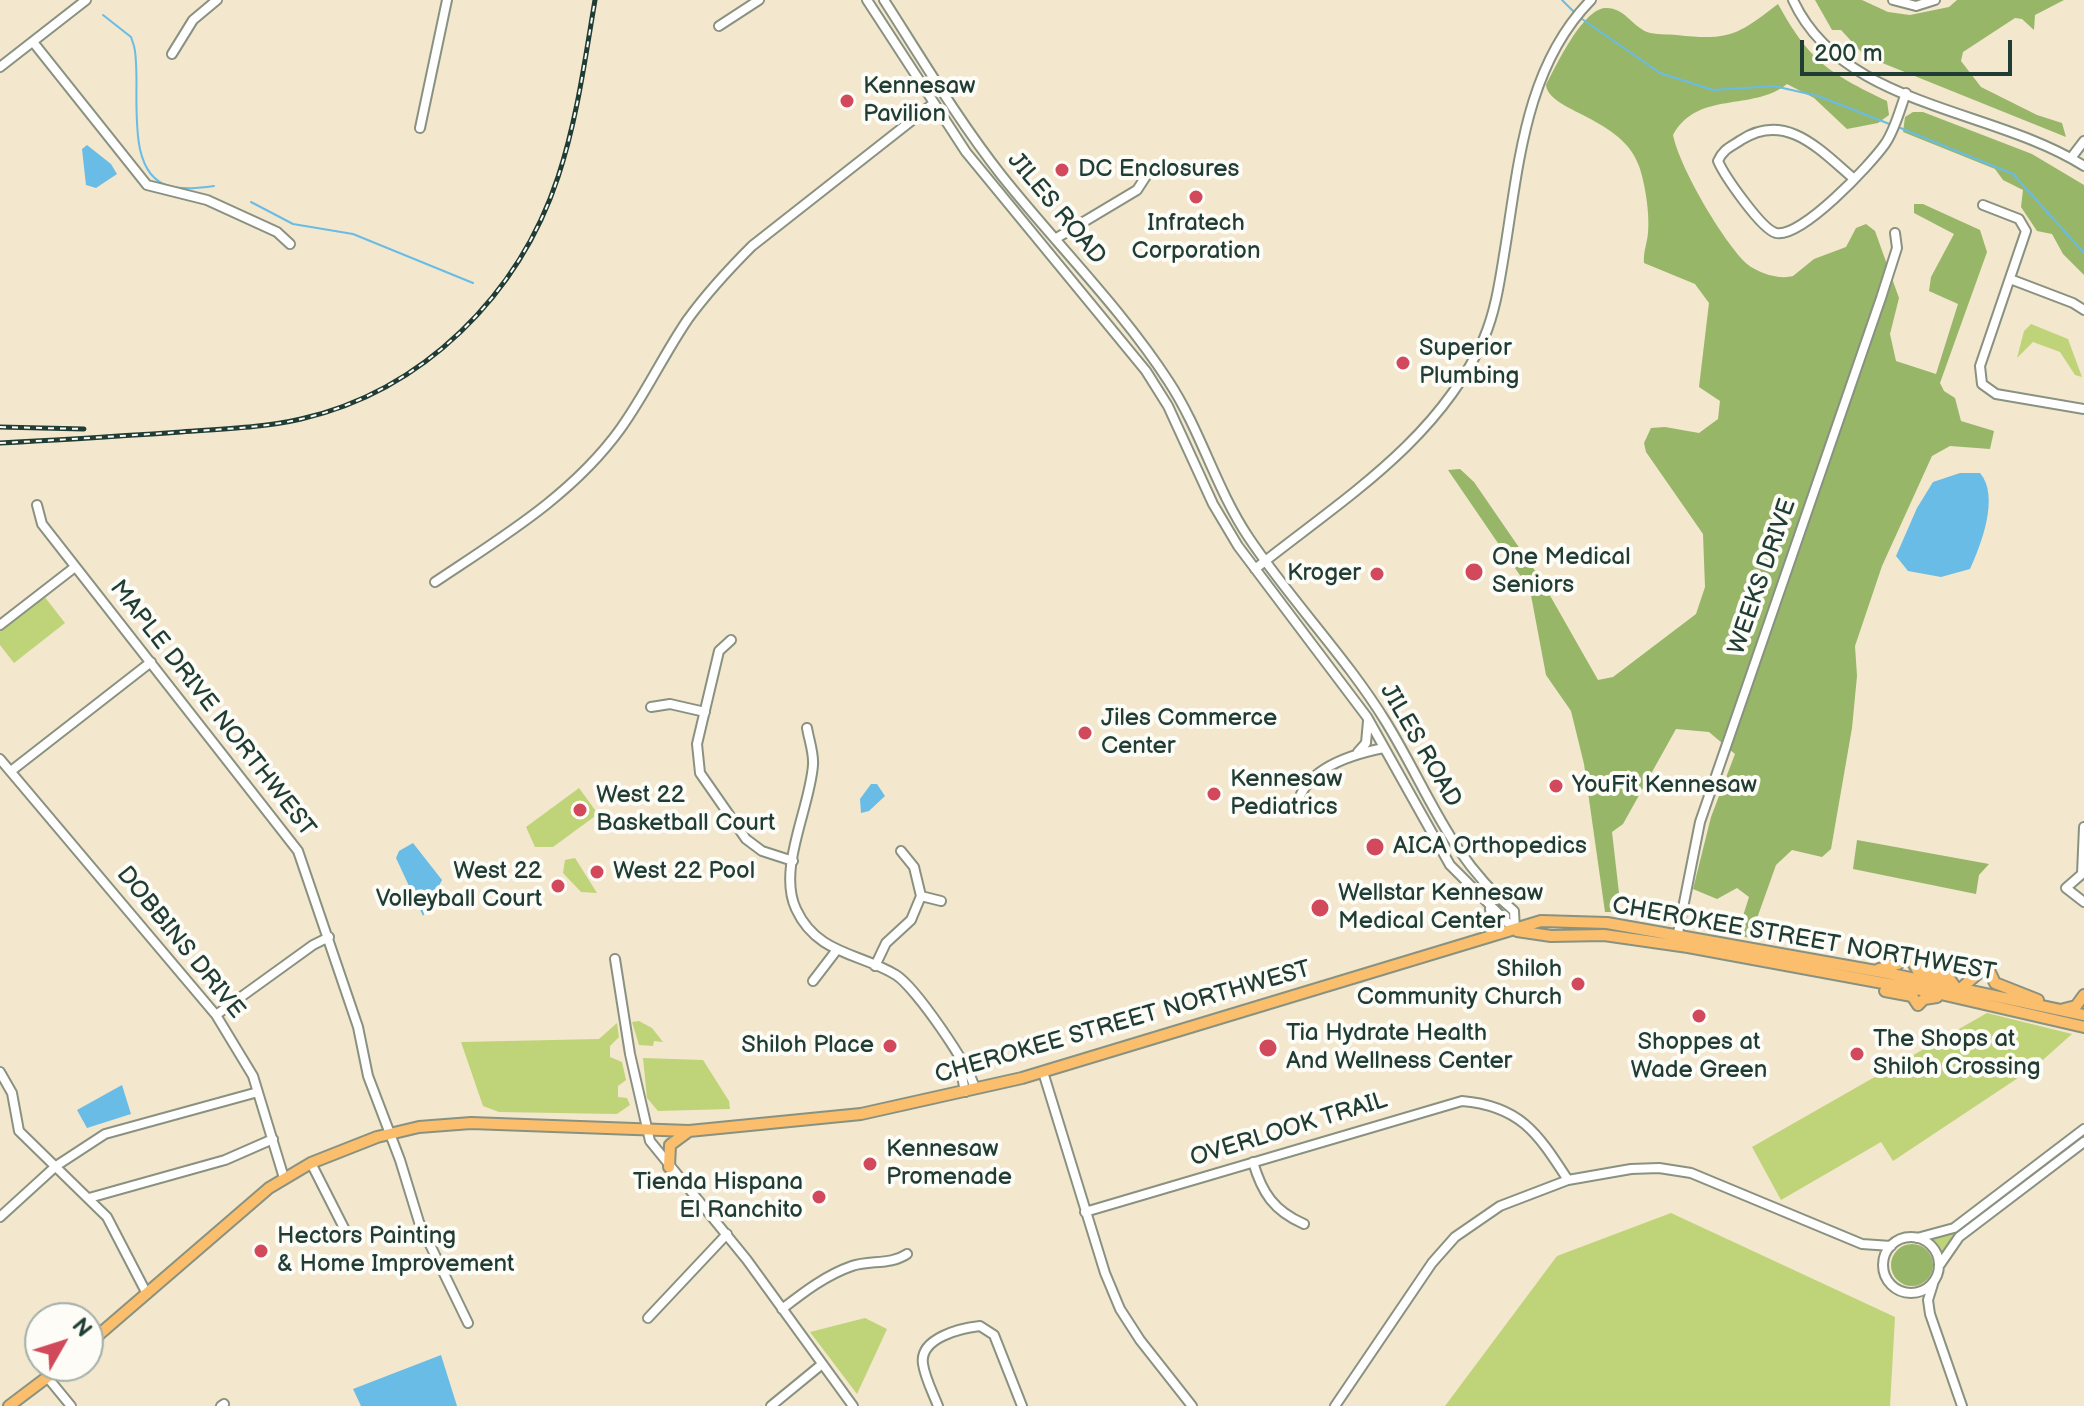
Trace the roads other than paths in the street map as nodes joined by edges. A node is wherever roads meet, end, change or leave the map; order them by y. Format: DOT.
graph roads {
  1 [pos="86,0"];
  2 [pos="217,0"];
  3 [pos="447,0"];
  4 [pos="759,0"];
  5 [pos="867,0"];
  6 [pos="884,0"];
  7 [pos="1591,0"];
  8 [pos="1793,0"];
  9 [pos="1893,0"];
  10 [pos="1935,0"];
  11 [pos="1915,3"];
  12 [pos="719,26"];
  13 [pos="33,42"];
  14 [pos="172,54"];
  15 [pos="0,67"];
  16 [pos="1906,93"];
  17 [pos="934,103"];
  18 [pos="420,128"];
  19 [pos="2084,141"];
  20 [pos="2071,158"];
  21 [pos="2084,166"];
  22 [pos="1150,170"];
  23 [pos="1853,178"];
  24 [pos="1983,205"];
  25 [pos="1895,233"];
  26 [pos="1055,239"];
  27 [pos="290,244"];
  28 [pos="2010,279"];
  29 [pos="2084,310"];
  30 [pos="2084,409"];
  31 [pos="37,505"];
  32 [pos="1266,561"];
  33 [pos="75,567"];
  34 [pos="1255,569"];
  35 [pos="435,582"];
  36 [pos="0,625"];
  37 [pos="731,640"];
  38 [pos="151,662"];
  39 [pos="651,707"];
  40 [pos="705,712"];
  41 [pos="1367,717"];
  42 [pos="807,728"];
  43 [pos="1384,748"];
  44 [pos="1356,754"];
  45 [pos="0,759"];
  46 [pos="11,771"];
  47 [pos="1298,802"];
  48 [pos="2084,827"];
  49 [pos="901,851"];
  50 [pos="793,861"];
  51 [pos="921,896"];
  52 [pos="941,901"];
  53 [pos="2084,902"];
  54 [pos="1490,908"];
  55 [pos="1515,930"];
  56 [pos="1494,935"];
  57 [pos="329,937"];
  58 [pos="1677,938"];
  59 [pos="836,951"];
  60 [pos="615,959"];
  61 [pos="875,966"];
  62 [pos="1874,972"];
  63 [pos="813,981"];
  64 [pos="1960,992"];
  65 [pos="2084,995"];
  66 [pos="2045,1006"];
  67 [pos="2061,1010"];
  68 [pos="216,1015"];
  69 [pos="2084,1015"];
  70 [pos="2084,1027"];
  71 [pos="0,1072"];
  72 [pos="1043,1072"];
  73 [pos="4,1086"];
  74 [pos="970,1090"];
  75 [pos="258,1092"];
  76 [pos="2084,1129"];
  77 [pos="646,1131"];
  78 [pos="689,1131"];
  79 [pos="391,1133"];
  80 [pos="273,1139"];
  81 [pos="2084,1142"];
  82 [pos="1253,1162"];
  83 [pos="311,1163"];
  84 [pos="56,1166"];
  85 [pos="669,1167"];
  86 [pos="284,1178"];
  87 [pos="1568,1180"];
  88 [pos="89,1198"];
  89 [pos="1085,1212"];
  90 [pos="0,1217"];
  91 [pos="1304,1224"];
  92 [pos="345,1230"];
  93 [pos="727,1234"];
  94 [pos="1917,1238"];
  95 [pos="1862,1244"];
  96 [pos="1891,1246"];
  97 [pos="907,1254"];
  98 [pos="1883,1266"];
  99 [pos="1939,1266"];
  100 [pos="1933,1283"];
  101 [pos="1903,1292"];
  102 [pos="147,1294"];
  103 [pos="782,1309"];
  104 [pos="1930,1314"];
  105 [pos="648,1318"];
  106 [pos="468,1323"];
  107 [pos="104,1330"];
  108 [pos="821,1365"];
  109 [pos="42,1382"];
  110 [pos="51,1382"];
  111 [pos="9,1406"];
  112 [pos="71,1406"];
  113 [pos="771,1406"];
  114 [pos="853,1406"];
  115 [pos="938,1406"];
  116 [pos="1022,1406"];
  117 [pos="1192,1406"];
  118 [pos="1335,1406"];
  119 [pos="1962,1406"];
  1 -- 13 [label="street"];
  2 -- 14 [label="street"];
  3 -- 18 [label="street"];
  4 -- 12 [label="street"];
  5 -- 17 [label="street, JILES ROAD"];
  6 -- 26 [label="street, JILES ROAD"];
  7 -- 32 [label="street"];
  8 -- 16 [label="street"];
  9 -- 11 [label="street"];
  10 -- 11 [label="street"];
  13 -- 15 [label="street"];
  13 -- 27 [label="street"];
  16 -- 20 [label="street"];
  16 -- 23 [label="street"];
  17 -- 34 [label="street, JILES ROAD"];
  17 -- 35 [label="street"];
  19 -- 20 [label="street"];
  20 -- 21 [label="street"];
  22 -- 26 [label="street"];
  23 -- 23 [label="street"];
  24 -- 28 [label="street"];
  25 -- 58 [label="street, WEEKS DRIVE"];
  26 -- 32 [label="street, JILES ROAD"];
  28 -- 29 [label="street"];
  28 -- 30 [label="street"];
  31 -- 33 [label="street, MAPLE DRIVE NORTHWEST"];
  32 -- 34 [label="street"];
  32 -- 55 [label="street, JILES ROAD"];
  33 -- 36 [label="street"];
  33 -- 38 [label="street, MAPLE DRIVE NORTHWEST"];
  34 -- 41 [label="street, JILES ROAD"];
  37 -- 40 [label="street"];
  38 -- 46 [label="street"];
  38 -- 57 [label="street, MAPLE DRIVE NORTHWEST"];
  39 -- 40 [label="street"];
  40 -- 50 [label="street"];
  41 -- 43 [label="street, JILES ROAD"];
  41 -- 44 [label="street"];
  42 -- 50 [label="street"];
  43 -- 44 [label="street"];
  43 -- 54 [label="street, JILES ROAD"];
  44 -- 47 [label="street"];
  45 -- 46 [label="street, DOBBINS DRIVE"];
  46 -- 68 [label="street, DOBBINS DRIVE"];
  48 -- 53 [label="street"];
  49 -- 51 [label="street"];
  50 -- 59 [label="street"];
  51 -- 52 [label="street"];
  51 -- 61 [label="street"];
  54 -- 55 [label="street, JILES ROAD"];
  54 -- 56 [label="street"];
  55 -- 56 [label="main road, CHEROKEE STREET NORTHWEST"];
  55 -- 58 [label="main road, CHEROKEE STREET NORTHWEST"];
  55 -- 64 [label="main road, CHEROKEE STREET NORTHWEST"];
  56 -- 72 [label="main road, CHEROKEE STREET NORTHWEST"];
  57 -- 68 [label="street"];
  57 -- 79 [label="street, MAPLE DRIVE NORTHWEST"];
  58 -- 62 [label="main road, CHEROKEE STREET NORTHWEST"];
  59 -- 61 [label="street"];
  59 -- 63 [label="street"];
  60 -- 77 [label="street"];
  61 -- 74 [label="street"];
  62 -- 64 [label="main road, CHEROKEE STREET NORTHWEST"];
  62 -- 64 [label="main road"];
  64 -- 66 [label="main road, CHEROKEE STREET NORTHWEST"];
  64 -- 66 [label="main road"];
  64 -- 70 [label="main road, CHEROKEE STREET NORTHWEST"];
  65 -- 67 [label="main road"];
  66 -- 67 [label="main road, CHEROKEE STREET NORTHWEST"];
  67 -- 69 [label="main road, CHEROKEE STREET NORTHWEST"];
  68 -- 75 [label="street, DOBBINS DRIVE"];
  71 -- 73 [label="street"];
  72 -- 74 [label="main road, CHEROKEE STREET NORTHWEST"];
  72 -- 89 [label="street"];
  73 -- 84 [label="street"];
  74 -- 78 [label="main road, CHEROKEE STREET NORTHWEST"];
  75 -- 80 [label="street, DOBBINS DRIVE"];
  75 -- 84 [label="street"];
  76 -- 94 [label="street"];
  77 -- 78 [label="main road, CHEROKEE STREET NORTHWEST"];
  77 -- 79 [label="main road, CHEROKEE STREET NORTHWEST"];
  77 -- 85 [label="street"];
  78 -- 85 [label="main road"];
  79 -- 83 [label="main road, CHEROKEE STREET NORTHWEST"];
  79 -- 106 [label="street, MAPLE DRIVE NORTHWEST"];
  80 -- 86 [label="street, DOBBINS DRIVE"];
  80 -- 88 [label="street"];
  81 -- 99 [label="street"];
  82 -- 87 [label="street, OVERLOOK TRAIL"];
  82 -- 89 [label="street, OVERLOOK TRAIL"];
  82 -- 91 [label="street"];
  83 -- 86 [label="main road, CHEROKEE STREET NORTHWEST"];
  83 -- 92 [label="street"];
  84 -- 88 [label="street"];
  84 -- 90 [label="street"];
  85 -- 93 [label="street"];
  86 -- 102 [label="main road, CHEROKEE STREET NORTHWEST"];
  87 -- 95 [label="street"];
  87 -- 118 [label="street"];
  88 -- 102 [label="street"];
  89 -- 117 [label="street"];
  93 -- 103 [label="street"];
  93 -- 105 [label="street"];
  94 -- 96 [label="street"];
  94 -- 99 [label="street"];
  95 -- 96 [label="street"];
  95 -- 98 [label="street"];
  96 -- 98 [label="street"];
  97 -- 103 [label="street"];
  98 -- 101 [label="street"];
  99 -- 100 [label="street"];
  100 -- 101 [label="street"];
  100 -- 104 [label="street"];
  101 -- 104 [label="street"];
  102 -- 107 [label="main road, CHEROKEE STREET NORTHWEST"];
  103 -- 108 [label="street"];
  104 -- 119 [label="street"];
  108 -- 113 [label="street"];
  108 -- 114 [label="street"];
  109 -- 111 [label="main road"];
  110 -- 112 [label="street"];
  115 -- 116 [label="street"];
}
